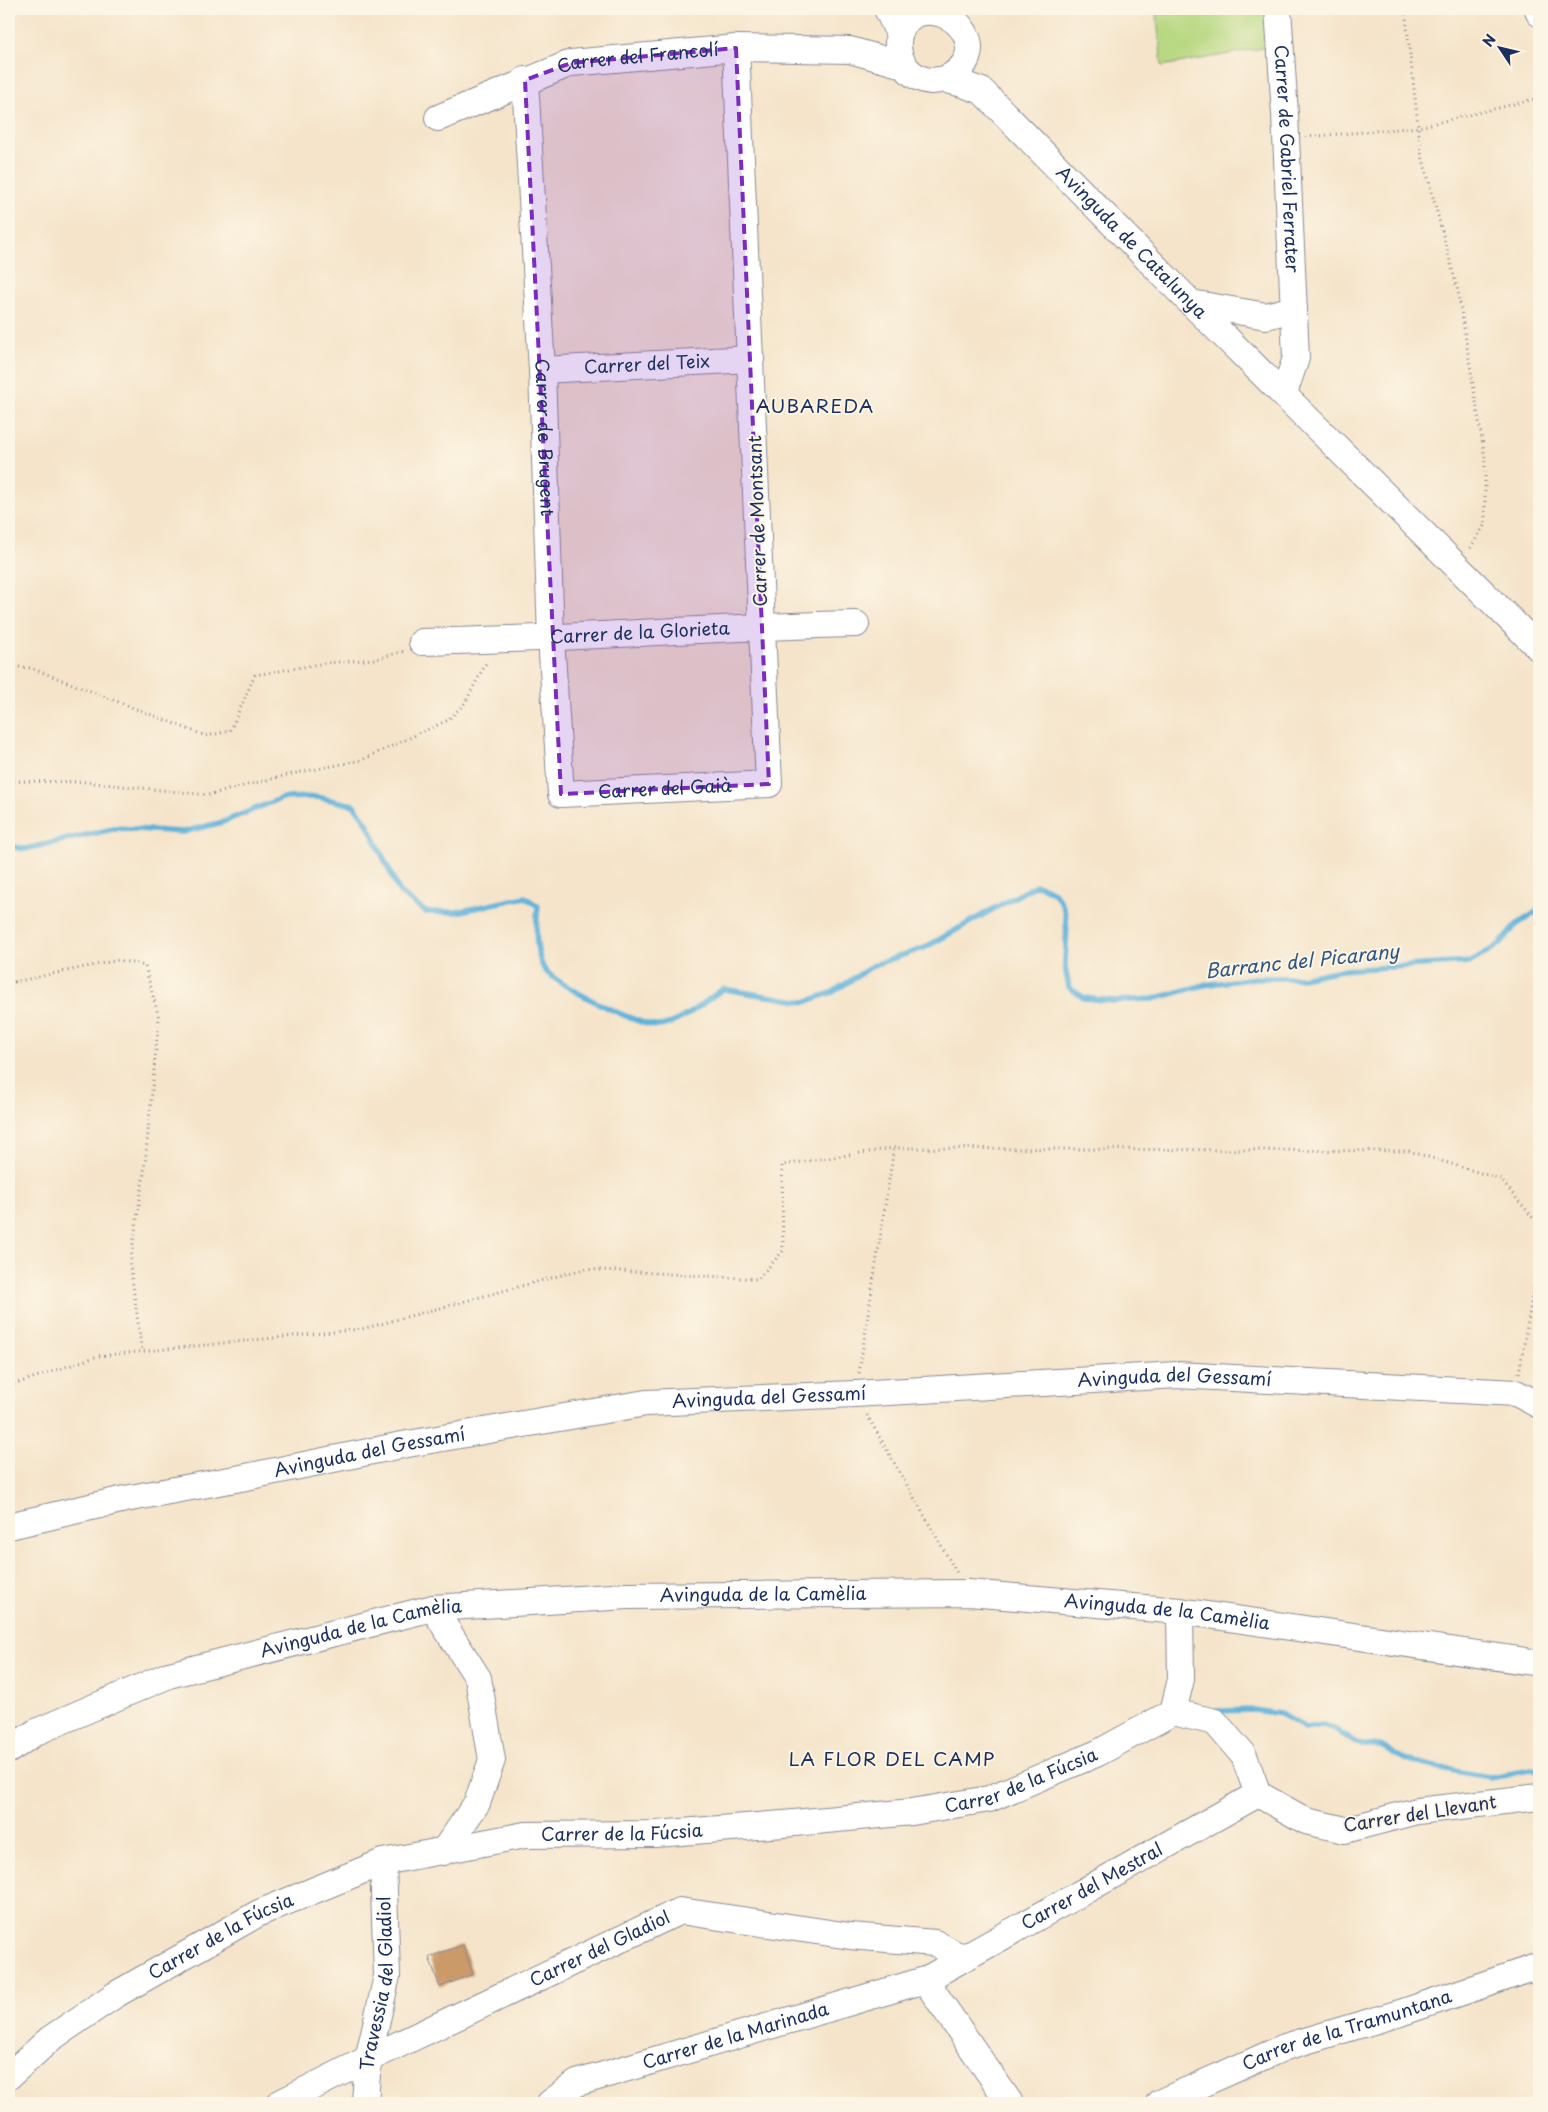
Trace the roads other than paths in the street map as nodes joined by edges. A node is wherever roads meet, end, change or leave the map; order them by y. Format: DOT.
graph roads {
  1 [pos="887,9"];
  2 [pos="1278,9"];
  3 [pos="1538,9"];
  4 [pos="921,10"];
  5 [pos="955,12"];
  6 [pos="1539,13"];
  7 [pos="900,46"];
  8 [pos="736,48"];
  9 [pos="969,50"];
  10 [pos="944,79"];
  11 [pos="526,80"];
  12 [pos="982,91"];
  13 [pos="438,118"];
  14 [pos="1191,302"];
  15 [pos="1294,309"];
  16 [pos="1266,316"];
  17 [pos="1296,358"];
  18 [pos="751,359"];
  19 [pos="542,370"];
  20 [pos="1284,393"];
  21 [pos="856,624"];
  22 [pos="762,626"];
  23 [pos="551,638"];
  24 [pos="428,642"];
  25 [pos="1539,648"];
  26 [pos="769,784"];
  27 [pos="561,794"];
  28 [pos="1539,1405"];
  29 [pos="9,1526"];
  30 [pos="433,1608"];
  31 [pos="1180,1611"];
  32 [pos="1539,1663"];
  33 [pos="1173,1712"];
  34 [pos="9,1750"];
  35 [pos="1258,1794"];
  36 [pos="1539,1797"];
  37 [pos="443,1852"];
  38 [pos="383,1862"];
  39 [pos="970,1955"];
  40 [pos="1539,1966"];
  41 [pos="925,1980"];
  42 [pos="368,2059"];
  43 [pos="9,2076"];
  44 [pos="280,2103"];
  45 [pos="365,2103"];
  46 [pos="550,2103"];
  47 [pos="1010,2103"];
  48 [pos="1160,2103"];
  1 -- 7 [label="street"];
  2 -- 15 [label="street, Carrer de Gabriel Ferrater"];
  3 -- 6 [label="street"];
  4 -- 5 [label="street"];
  4 -- 7 [label="street"];
  5 -- 9 [label="street"];
  7 -- 8 [label="street, Carrer del Francolí"];
  7 -- 10 [label="street"];
  8 -- 11 [label="street, Carrer del Francolí"];
  8 -- 18 [label="street, Carrer de Montsant"];
  9 -- 10 [label="street"];
  9 -- 12 [label="street"];
  10 -- 12 [label="street"];
  11 -- 13 [label="street, Carrer del Francolí"];
  11 -- 19 [label="street, Carrer de Brugent"];
  12 -- 14 [label="street, Avinguda de Catalunya"];
  14 -- 16 [label="street"];
  14 -- 20 [label="street, Avinguda de Catalunya"];
  15 -- 16 [label="street"];
  15 -- 17 [label="street, Carrer de Gabriel Ferrater"];
  16 -- 17 [label="street"];
  17 -- 20 [label="street"];
  18 -- 19 [label="street, Carrer del Teix"];
  18 -- 22 [label="street, Carrer de Montsant"];
  19 -- 23 [label="street, Carrer de Brugent"];
  20 -- 25 [label="street, Avinguda de Catalunya"];
  21 -- 22 [label="street, Carrer de la Glorieta"];
  22 -- 23 [label="street, Carrer de la Glorieta"];
  22 -- 26 [label="street, Carrer de Montsant"];
  23 -- 24 [label="street, Carrer de la Glorieta"];
  23 -- 27 [label="street, Carrer de Brugent"];
  26 -- 27 [label="street, Carrer del Gaià"];
  28 -- 29 [label="street, Avinguda del Gessamí"];
  30 -- 31 [label="street, Avinguda de la Camèlia"];
  30 -- 34 [label="street, Avinguda de la Camèlia"];
  30 -- 37 [label="street"];
  31 -- 32 [label="street, Avinguda de la Camèlia"];
  31 -- 33 [label="street"];
  33 -- 35 [label="street"];
  33 -- 37 [label="street, Carrer de la Fúcsia"];
  35 -- 36 [label="street, Carrer del Llevant"];
  35 -- 39 [label="street, Carrer del Mestral"];
  37 -- 38 [label="street, Carrer de la Fúcsia"];
  38 -- 42 [label="street, Travessia del Gladiol"];
  38 -- 43 [label="street, Carrer de la Fúcsia"];
  39 -- 41 [label="street, Carrer del Mestral"];
  39 -- 42 [label="street, Carrer del Gladiol"];
  40 -- 48 [label="street, Carrer de la Tramuntana"];
  41 -- 46 [label="street, Carrer de la Marinada"];
  41 -- 47 [label="street"];
  42 -- 44 [label="street, Carrer del Gladiol"];
  42 -- 45 [label="street, Travessia del Gladiol"];
}
